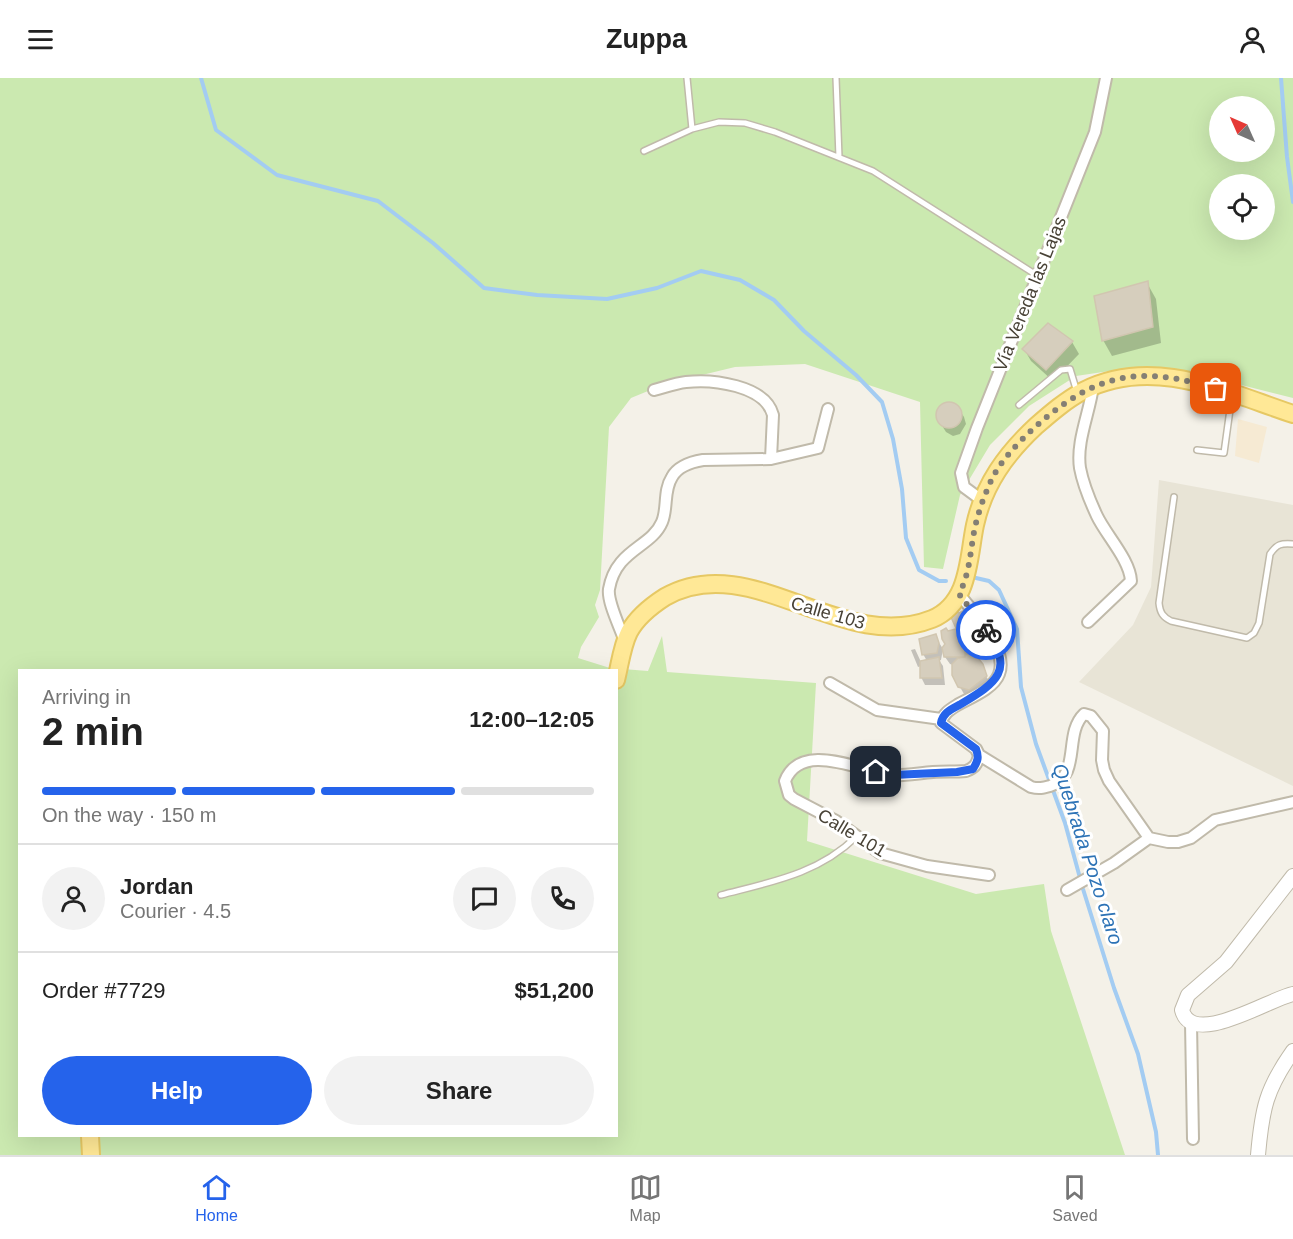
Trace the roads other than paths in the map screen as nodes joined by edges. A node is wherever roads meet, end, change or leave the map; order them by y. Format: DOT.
graph roads {
  1 [pos="687,78"];
  2 [pos="836,78"];
  3 [pos="1106,78"];
  4 [pos="692,129"];
  5 [pos="644,151"];
  6 [pos="839,157"];
  7 [pos="1038,276"];
  8 [pos="1093,386"];
  9 [pos="654,390"];
  10 [pos="1077,394"];
  11 [pos="1232,394"];
  12 [pos="1019,405"];
  13 [pos="828,409"];
  14 [pos="1293,414"];
  15 [pos="1197,450"];
  16 [pos="771,459"];
  17 [pos="1174,498"];
  18 [pos="983,501"];
  19 [pos="1293,544"];
  20 [pos="959,594"];
  21 [pos="1088,622"];
  22 [pos="625,642"];
  23 [pos="618,672"];
  24 [pos="830,683"];
  25 [pos="941,719"];
  26 [pos="979,755"];
  27 [pos="1293,802"];
  28 [pos="856,837"];
  29 [pos="1149,838"];
  30 [pos="989,875"];
  31 [pos="1293,876"];
  32 [pos="1070,888"];
  33 [pos="721,895"];
  34 [pos="1293,994"];
  35 [pos="1191,1023"];
  36 [pos="1293,1051"];
  37 [pos="90,1137"];
  38 [pos="1193,1139"];
  39 [pos="91,1155"];
  40 [pos="1258,1155"];
  1 -- 4 [label="lane"];
  2 -- 6 [label="lane"];
  3 -- 7 [label="street, Vía Vereda las Lajas"];
  4 -- 5 [label="lane"];
  4 -- 6 [label="lane"];
  6 -- 7 [label="lane"];
  7 -- 18 [label="street, Vía Vereda las Lajas"];
  8 -- 10 [label="main road, Calle 103"];
  8 -- 11 [label="main road, Calle 103"];
  8 -- 21 [label="street"];
  9 -- 16 [label="street"];
  10 -- 12 [label="lane"];
  10 -- 18 [label="main road, Calle 103"];
  11 -- 14 [label="main road, Calle 103"];
  11 -- 15 [label="lane"];
  13 -- 16 [label="street"];
  16 -- 22 [label="street"];
  17 -- 19 [label="lane"];
  18 -- 20 [label="main road, Calle 103"];
  20 -- 22 [label="main road, Calle 103"];
  20 -- 25 [label="street"];
  22 -- 23 [label="main road, Calle 103"];
  24 -- 25 [label="street"];
  25 -- 26 [label="street"];
  26 -- 28 [label="street, Calle 101"];
  26 -- 29 [label="street"];
  27 -- 29 [label="street"];
  28 -- 30 [label="street, Calle 101"];
  28 -- 33 [label="lane"];
  29 -- 32 [label="street"];
  31 -- 35 [label="street"];
  34 -- 35 [label="street"];
  35 -- 38 [label="street"];
  36 -- 40 [label="street"];
  37 -- 39 [label="main road"];
}
